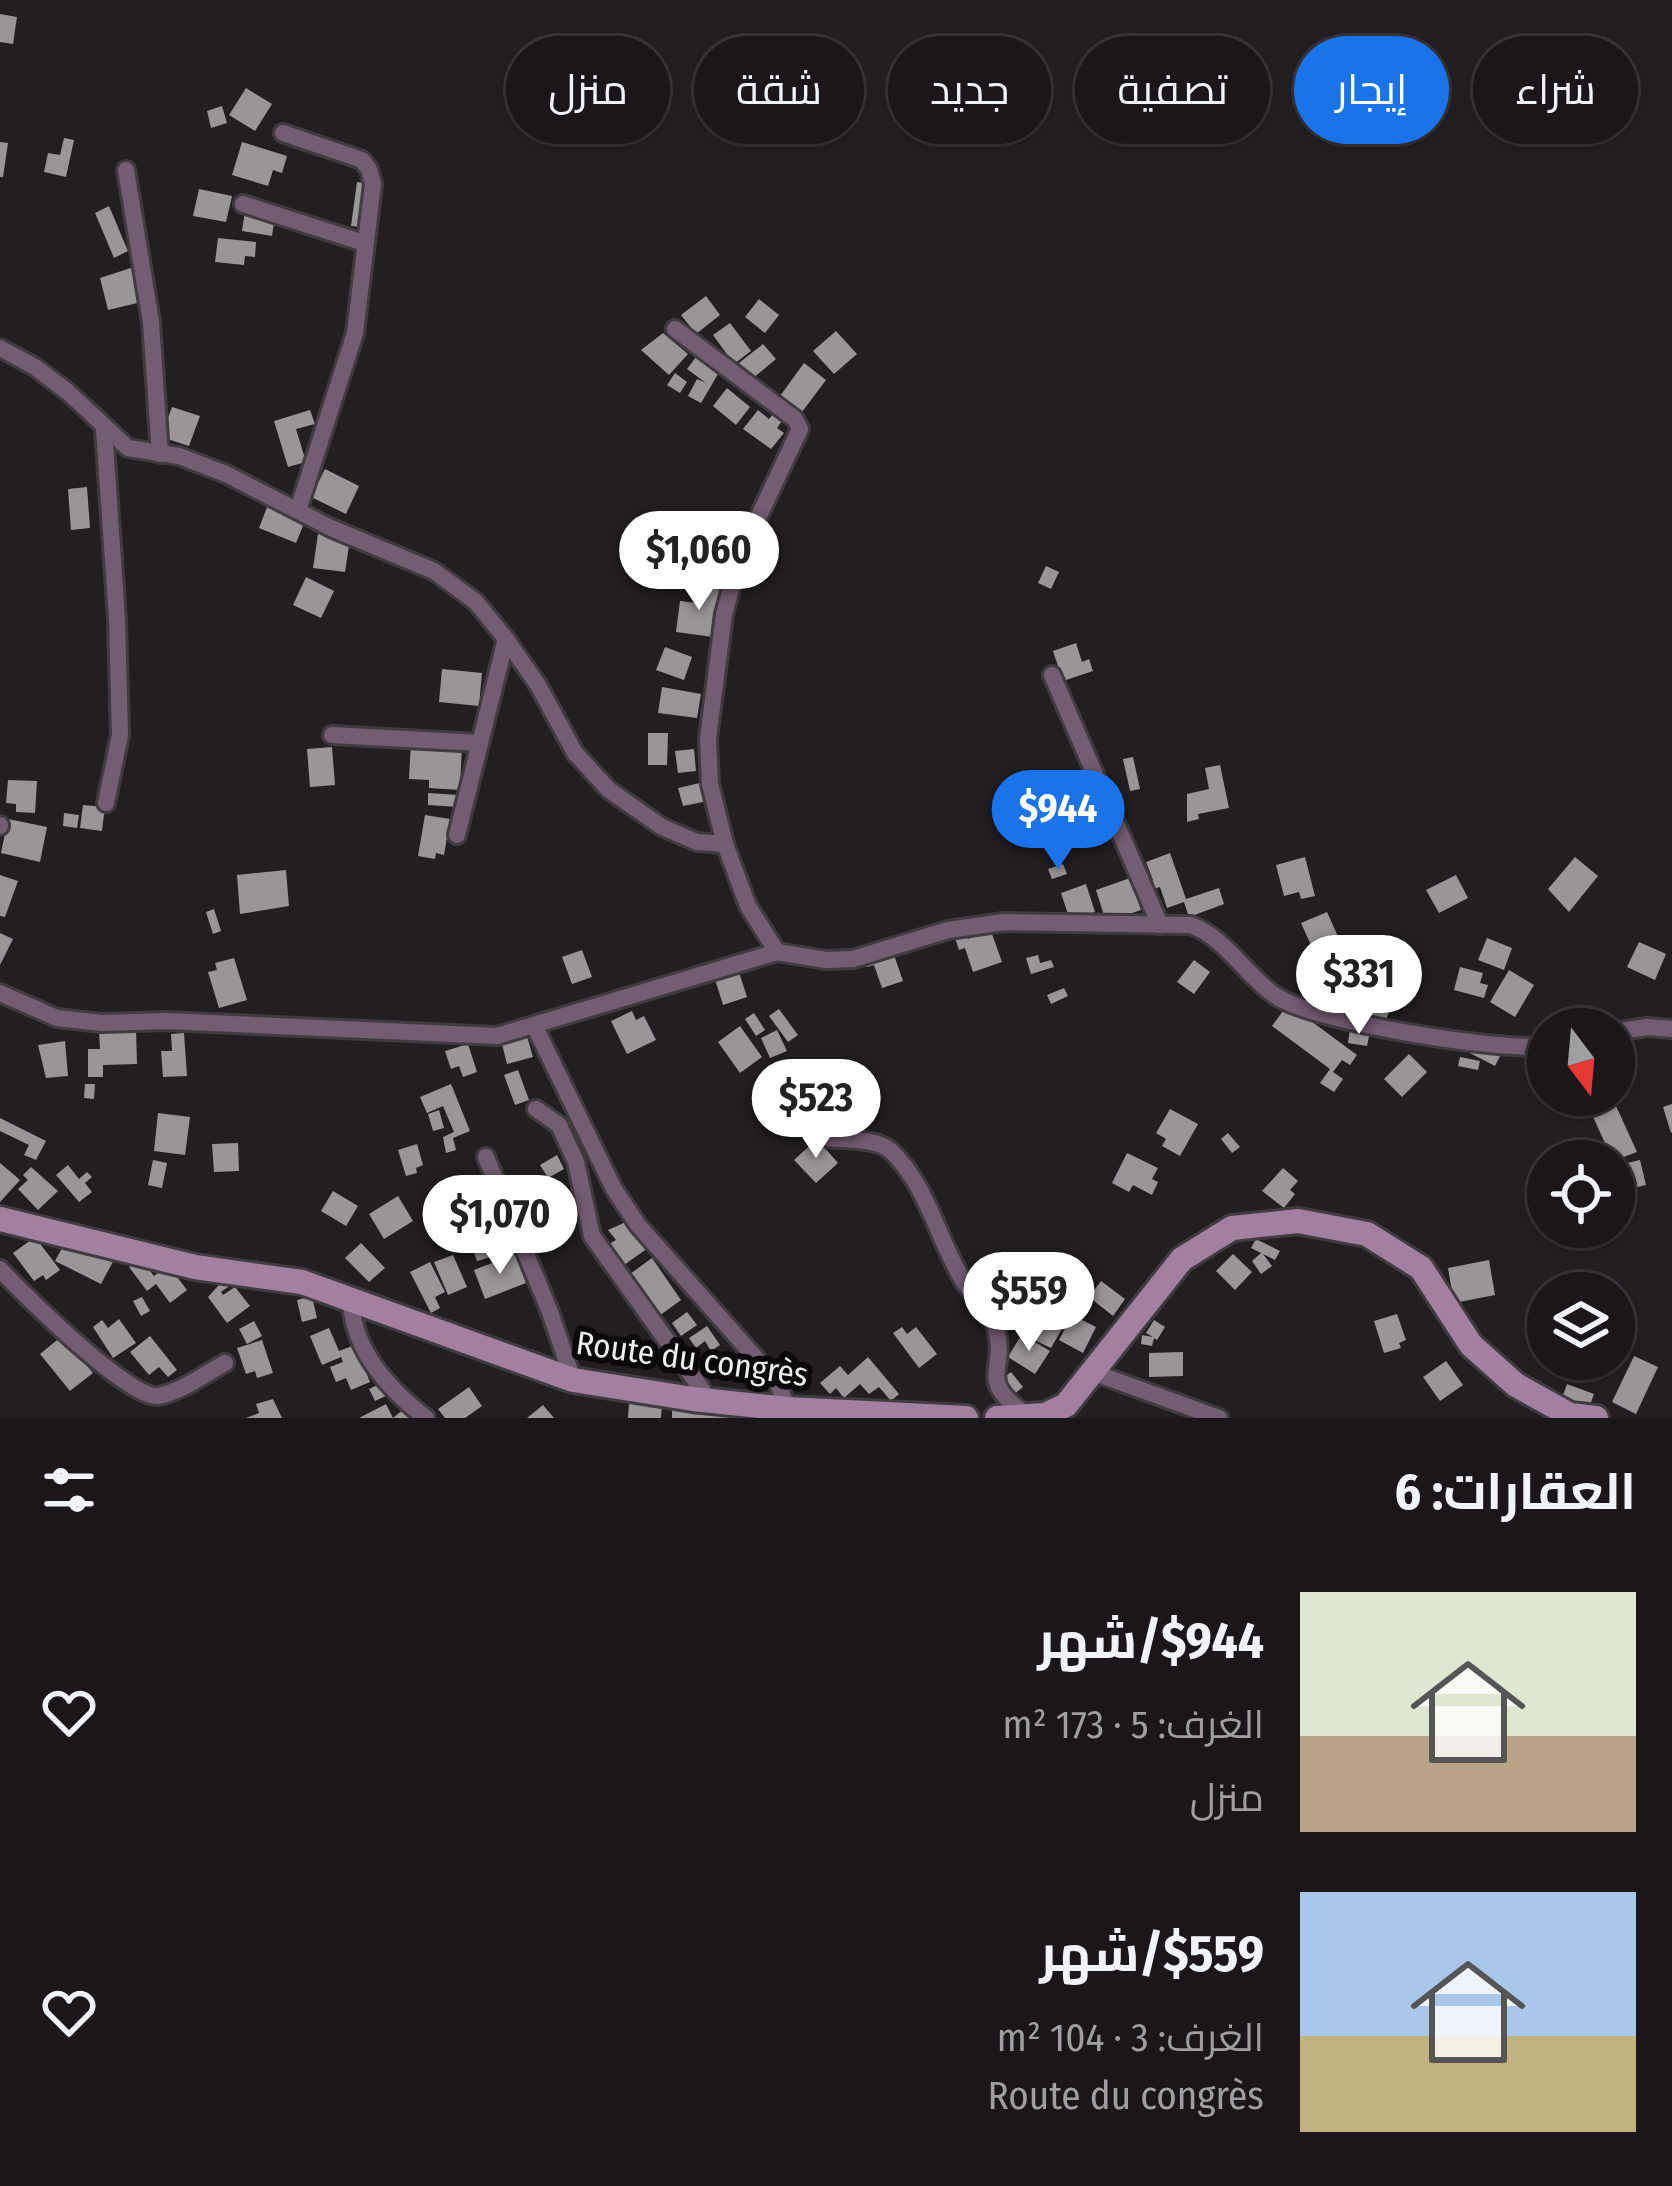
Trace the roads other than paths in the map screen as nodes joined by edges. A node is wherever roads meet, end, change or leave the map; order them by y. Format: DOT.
graph roads {
  1 [pos="283,133"];
  2 [pos="126,170"];
  3 [pos="243,204"];
  4 [pos="364,243"];
  5 [pos="675,328"];
  6 [pos="0,348"];
  7 [pos="104,429"];
  8 [pos="160,454"];
  9 [pos="298,510"];
  10 [pos="506,639"];
  11 [pos="1052,675"];
  12 [pos="332,735"];
  13 [pos="480,743"];
  14 [pos="106,803"];
  15 [pos="458,835"];
  16 [pos="725,844"];
  17 [pos="1160,925"];
  18 [pos="777,952"];
  19 [pos="0,993"];
  20 [pos="535,1025"];
  21 [pos="1635,1029"];
  22 [pos="1672,1029"];
  23 [pos="1527,1046"];
  24 [pos="536,1109"];
  25 [pos="828,1138"];
  26 [pos="486,1157"];
  27 [pos="0,1219"];
  28 [pos="0,1269"];
  29 [pos="351,1299"];
  30 [pos="225,1363"];
  31 [pos="1095,1373"];
  32 [pos="573,1380"];
  33 [pos="710,1401"];
  34 [pos="788,1409"];
  35 [pos="1028,1417"];
  36 [pos="426,1418"];
  37 [pos="966,1418"];
  38 [pos="997,1418"];
  39 [pos="1219,1418"];
  40 [pos="1596,1418"];
  1 -- 4 [label="street"];
  2 -- 8 [label="street"];
  3 -- 4 [label="street"];
  4 -- 9 [label="street"];
  5 -- 16 [label="street"];
  6 -- 7 [label="street"];
  7 -- 8 [label="street"];
  7 -- 14 [label="street"];
  8 -- 9 [label="street"];
  9 -- 10 [label="street"];
  10 -- 13 [label="street"];
  10 -- 16 [label="street"];
  11 -- 17 [label="street"];
  12 -- 13 [label="street"];
  13 -- 15 [label="street"];
  16 -- 18 [label="street"];
  17 -- 18 [label="street"];
  17 -- 23 [label="street"];
  18 -- 20 [label="street"];
  19 -- 20 [label="street"];
  20 -- 34 [label="street"];
  21 -- 22 [label="street"];
  24 -- 33 [label="street"];
  25 -- 35 [label="street"];
  26 -- 32 [label="street"];
  27 -- 29 [label="main road, Route du congrès"];
  28 -- 30 [label="street"];
  29 -- 32 [label="main road, Route du congrès"];
  29 -- 36 [label="street"];
  31 -- 35 [label="main road"];
  31 -- 39 [label="street"];
  31 -- 40 [label="main road"];
  32 -- 33 [label="main road, Route du congrès"];
  33 -- 34 [label="main road, Route du congrès"];
  34 -- 37 [label="main road, Route du congrès"];
  35 -- 38 [label="main road"];
}
